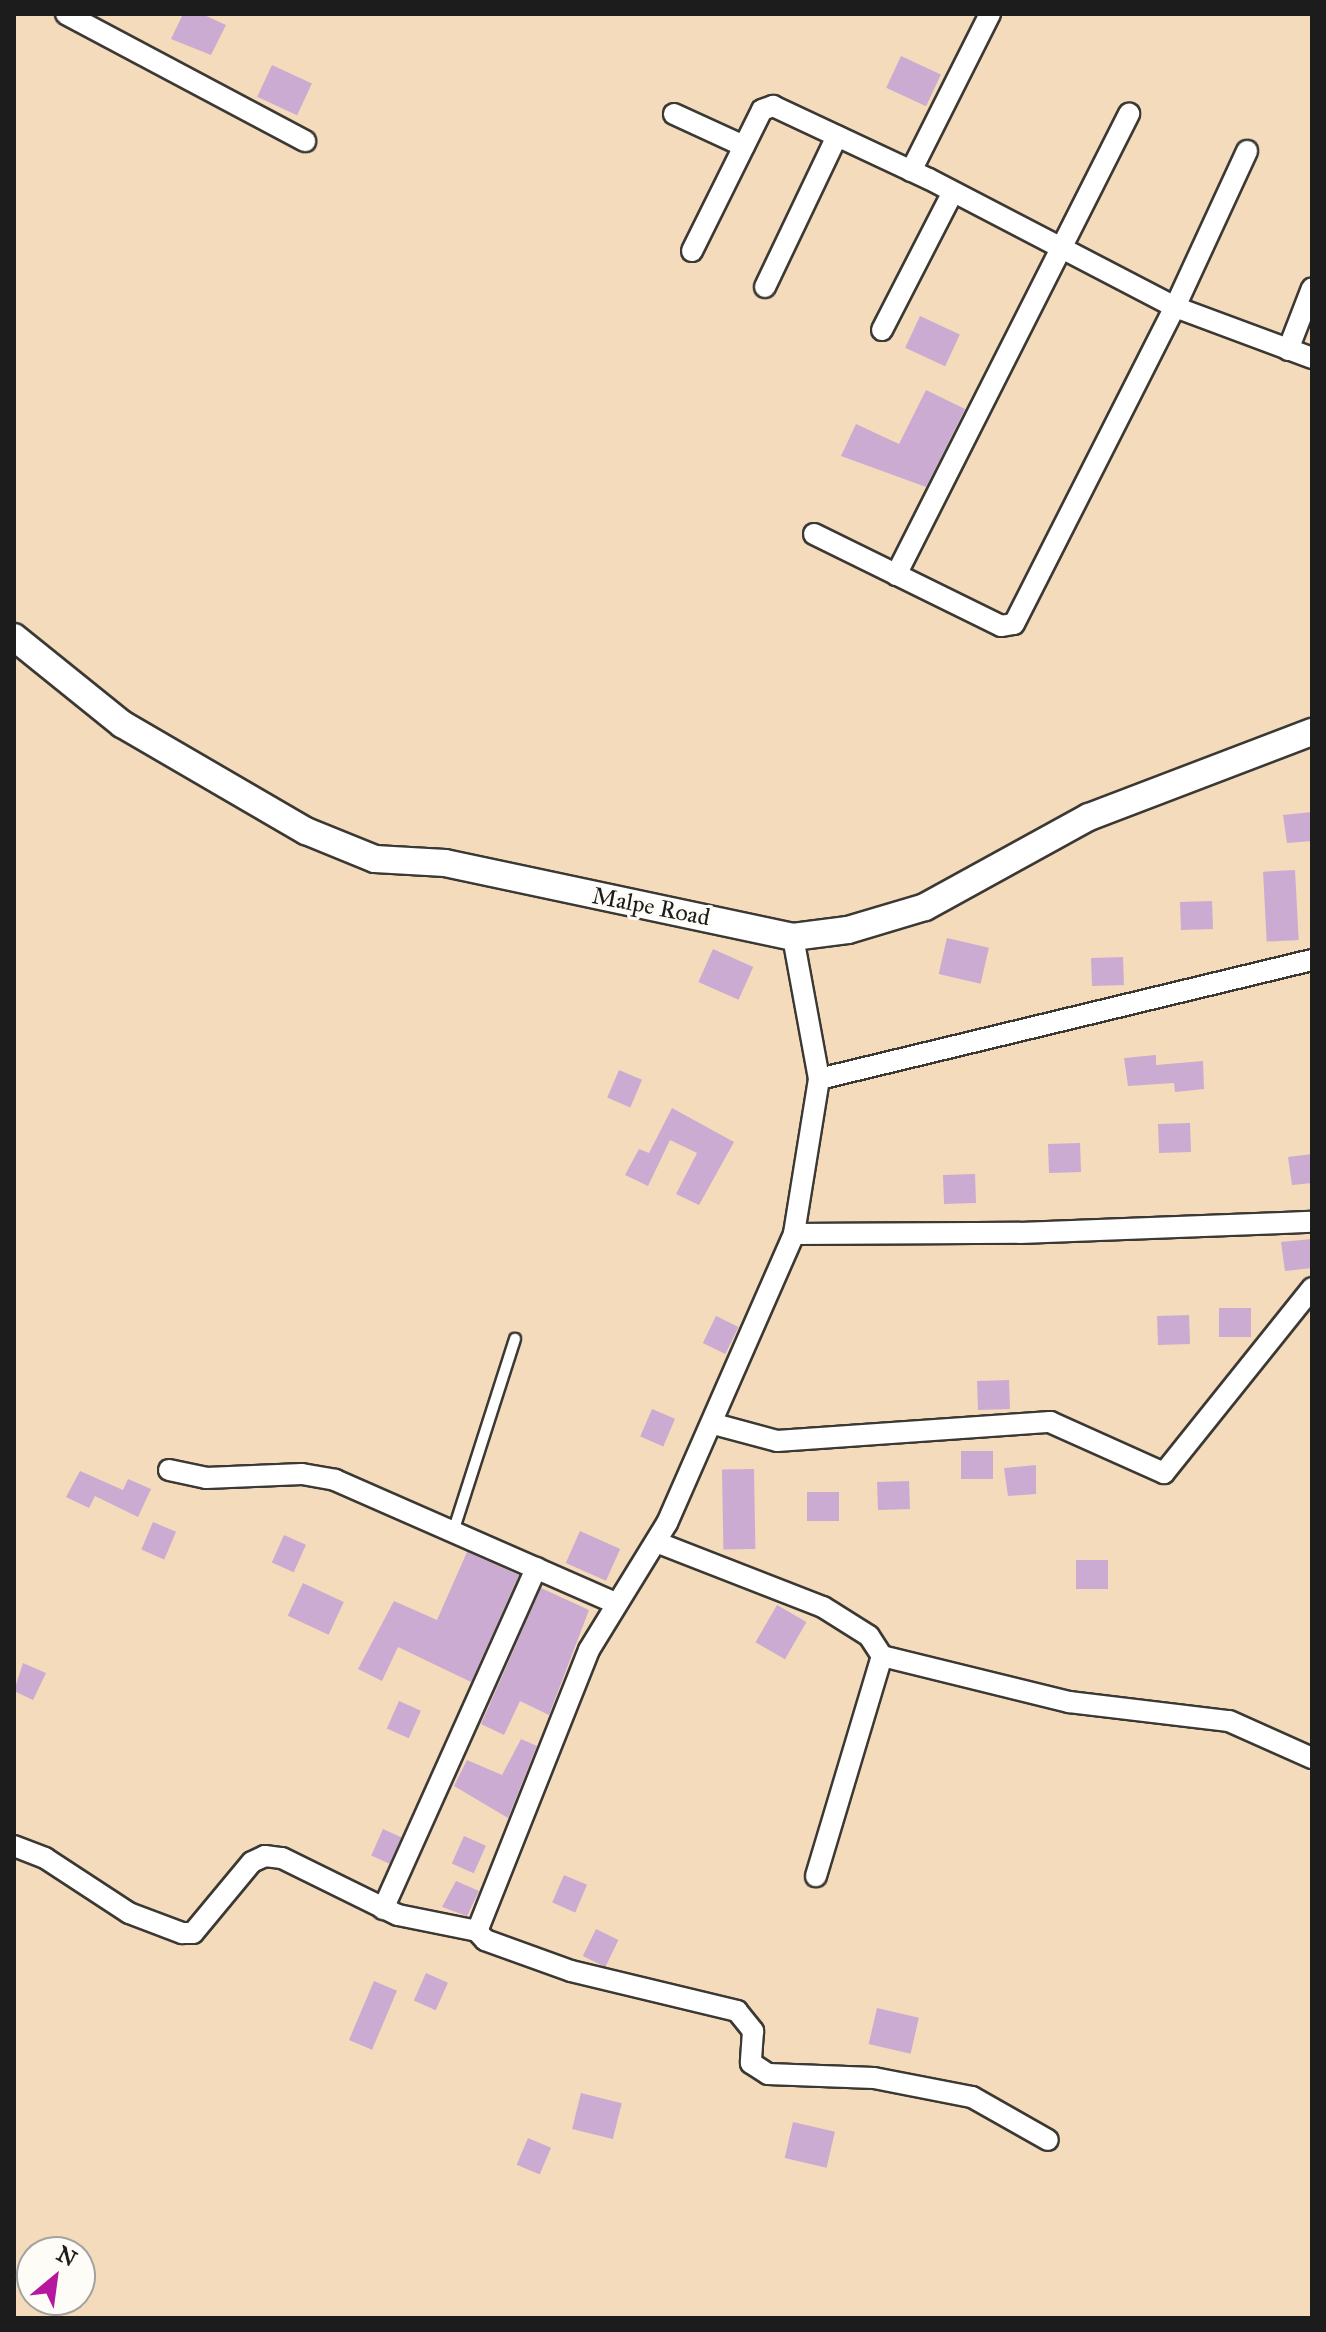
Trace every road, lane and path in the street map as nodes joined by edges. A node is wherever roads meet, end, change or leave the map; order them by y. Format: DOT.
graph roads {
  1 [pos="66,14"];
  2 [pos="990,14"];
  3 [pos="674,114"];
  4 [pos="1129,114"];
  5 [pos="837,136"];
  6 [pos="305,141"];
  7 [pos="744,146"];
  8 [pos="1247,151"];
  9 [pos="911,171"];
  10 [pos="953,192"];
  11 [pos="1061,250"];
  12 [pos="692,251"];
  13 [pos="765,287"];
  14 [pos="1312,288"];
  15 [pos="1175,307"];
  16 [pos="882,330"];
  17 [pos="1288,350"];
  18 [pos="1312,358"];
  19 [pos="814,534"];
  20 [pos="896,575"];
  21 [pos="14,637"];
  22 [pos="1312,732"];
  23 [pos="793,937"];
  24 [pos="1312,960"];
  25 [pos="819,1079"];
  26 [pos="1312,1222"];
  27 [pos="794,1234"];
  28 [pos="1312,1288"];
  29 [pos="515,1339"];
  30 [pos="714,1424"];
  31 [pos="169,1470"];
  32 [pos="453,1532"];
  33 [pos="656,1542"];
  34 [pos="536,1568"];
  35 [pos="615,1603"];
  36 [pos="882,1656"];
  37 [pos="1312,1758"];
  38 [pos="14,1846"];
  39 [pos="816,1876"];
  40 [pos="383,1909"];
  41 [pos="477,1931"];
  42 [pos="1048,2140"];
  1 -- 6 [label="street"];
  2 -- 9 [label="street"];
  3 -- 7 [label="street"];
  4 -- 11 [label="street"];
  5 -- 7 [label="street"];
  5 -- 9 [label="street"];
  5 -- 13 [label="street"];
  7 -- 12 [label="street"];
  8 -- 15 [label="street"];
  9 -- 10 [label="street"];
  10 -- 11 [label="street"];
  10 -- 16 [label="street"];
  11 -- 15 [label="street"];
  11 -- 20 [label="street"];
  14 -- 17 [label="street"];
  15 -- 17 [label="street"];
  15 -- 20 [label="street"];
  17 -- 18 [label="street"];
  19 -- 20 [label="street"];
  21 -- 23 [label="street, Malpe Road"];
  22 -- 23 [label="street, Malpe Road"];
  23 -- 25 [label="street"];
  24 -- 25 [label="street"];
  25 -- 27 [label="street"];
  26 -- 27 [label="street"];
  27 -- 30 [label="street"];
  28 -- 30 [label="street"];
  29 -- 32 [label="lane"];
  30 -- 33 [label="street"];
  31 -- 32 [label="street"];
  32 -- 34 [label="street"];
  33 -- 35 [label="street"];
  33 -- 36 [label="street"];
  34 -- 35 [label="street"];
  34 -- 40 [label="street"];
  35 -- 41 [label="street"];
  36 -- 37 [label="street"];
  36 -- 39 [label="street"];
  38 -- 40 [label="street"];
  40 -- 41 [label="street"];
  41 -- 42 [label="street"];
}
